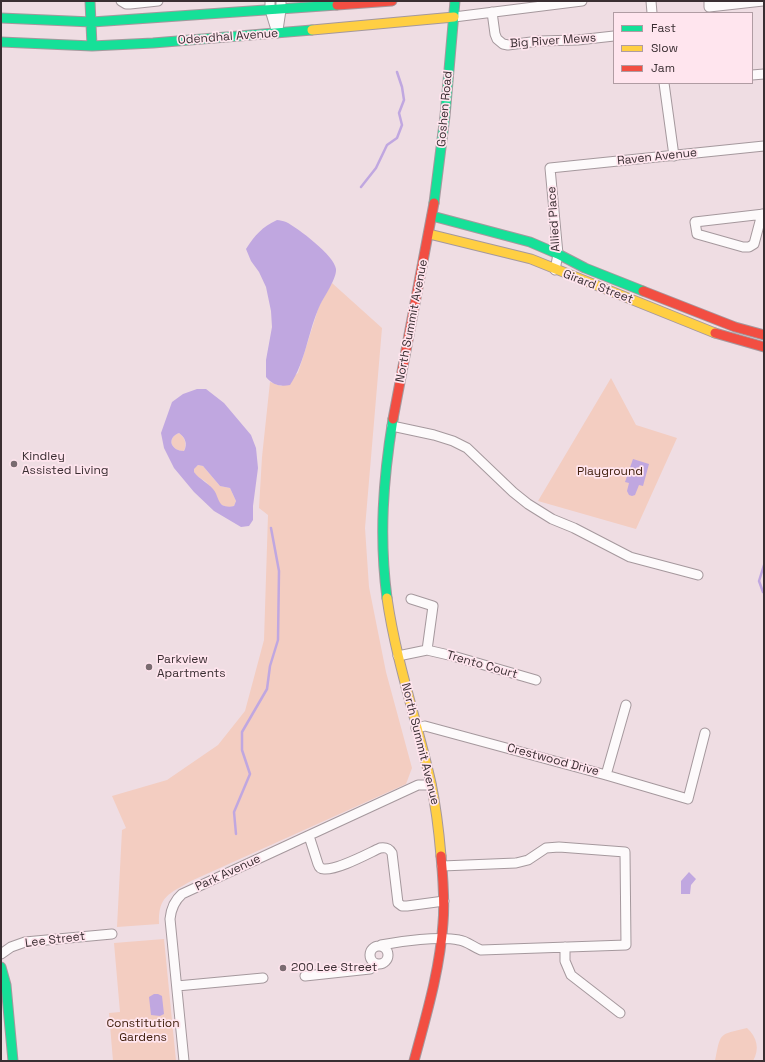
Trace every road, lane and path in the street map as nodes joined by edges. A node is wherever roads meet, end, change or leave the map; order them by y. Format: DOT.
graph roads {
  1 [pos="90,1"];
  2 [pos="121,1"];
  3 [pos="158,1"];
  4 [pos="392,1"];
  5 [pos="455,1"];
  6 [pos="582,1"];
  7 [pos="651,1"];
  8 [pos="709,1"];
  9 [pos="762,1"];
  10 [pos="281,5"];
  11 [pos="270,6"];
  12 [pos="492,12"];
  13 [pos="652,12"];
  14 [pos="454,17"];
  15 [pos="1,18"];
  16 [pos="92,22"];
  17 [pos="277,33"];
  18 [pos="613,36"];
  19 [pos="1,42"];
  20 [pos="92,46"];
  21 [pos="764,74"];
  22 [pos="753,76"];
  23 [pos="664,84"];
  24 [pos="764,146"];
  25 [pos="674,156"];
  26 [pos="550,168"];
  27 [pos="763,214"];
  28 [pos="432,216"];
  29 [pos="429,234"];
  30 [pos="558,254"];
  31 [pos="555,270"];
  32 [pos="764,335"];
  33 [pos="764,347"];
  34 [pos="392,426"];
  35 [pos="698,575"];
  36 [pos="411,599"];
  37 [pos="427,650"];
  38 [pos="398,656"];
  39 [pos="536,680"];
  40 [pos="626,705"];
  41 [pos="416,728"];
  42 [pos="705,732"];
  43 [pos="606,775"];
  44 [pos="431,785"];
  45 [pos="309,836"];
  46 [pos="442,866"];
  47 [pos="444,901"];
  48 [pos="112,934"];
  49 [pos="442,939"];
  50 [pos="565,947"];
  51 [pos="1,954"];
  52 [pos="1,967"];
  53 [pos="305,976"];
  54 [pos="263,978"];
  55 [pos="177,986"];
  56 [pos="620,1013"];
  57 [pos="14,1061"];
  58 [pos="184,1061"];
  59 [pos="414,1061"];
  1 -- 16 [label="street"];
  2 -- 3 [label="street"];
  4 -- 10 [label="street, Odendhal Avenue"];
  5 -- 14 [label="street, Goshen Road"];
  6 -- 12 [label="street"];
  7 -- 13 [label="street"];
  8 -- 9 [label="street"];
  10 -- 11 [label="street, Odendhal Avenue"];
  10 -- 17 [label="street"];
  11 -- 16 [label="street, Odendhal Avenue"];
  11 -- 17 [label="street"];
  12 -- 14 [label="street"];
  12 -- 18 [label="street, Big River Mews"];
  14 -- 17 [label="street, Odendhal Avenue"];
  14 -- 28 [label="street, Goshen Road"];
  15 -- 16 [label="street, Odendhal Avenue"];
  16 -- 20 [label="street"];
  17 -- 20 [label="street, Odendhal Avenue"];
  19 -- 20 [label="street, Odendhal Avenue"];
  21 -- 22 [label="street"];
  23 -- 25 [label="street"];
  24 -- 25 [label="street, Raven Avenue"];
  25 -- 26 [label="street, Raven Avenue"];
  26 -- 30 [label="street, Allied Place"];
  27 -- 27 [label="street"];
  28 -- 29 [label="street, North Summit Avenue"];
  28 -- 30 [label="street, Girard Street"];
  29 -- 31 [label="street, Girard Street"];
  29 -- 34 [label="street, North Summit Avenue"];
  30 -- 31 [label="street, Allied Place"];
  30 -- 32 [label="street, Girard Street"];
  31 -- 33 [label="street, Girard Street"];
  34 -- 35 [label="street"];
  34 -- 38 [label="street, North Summit Avenue"];
  36 -- 37 [label="street"];
  37 -- 38 [label="street, Trento Court"];
  37 -- 39 [label="street, Trento Court"];
  38 -- 41 [label="street, North Summit Avenue"];
  40 -- 43 [label="street"];
  41 -- 43 [label="street, Crestwood Drive"];
  41 -- 44 [label="street, North Summit Avenue"];
  42 -- 43 [label="street, Crestwood Drive"];
  44 -- 45 [label="street, Park Avenue"];
  44 -- 46 [label="street, North Summit Avenue"];
  45 -- 47 [label="street"];
  45 -- 55 [label="street, Park Avenue"];
  46 -- 47 [label="street, North Summit Avenue"];
  46 -- 50 [label="street"];
  47 -- 49 [label="street, North Summit Avenue"];
  48 -- 51 [label="street, Lee Street"];
  49 -- 50 [label="street"];
  49 -- 53 [label="street"];
  49 -- 59 [label="street, North Summit Avenue"];
  50 -- 56 [label="street"];
  52 -- 57 [label="street"];
  54 -- 55 [label="street"];
  55 -- 58 [label="street, Park Avenue"];
}
